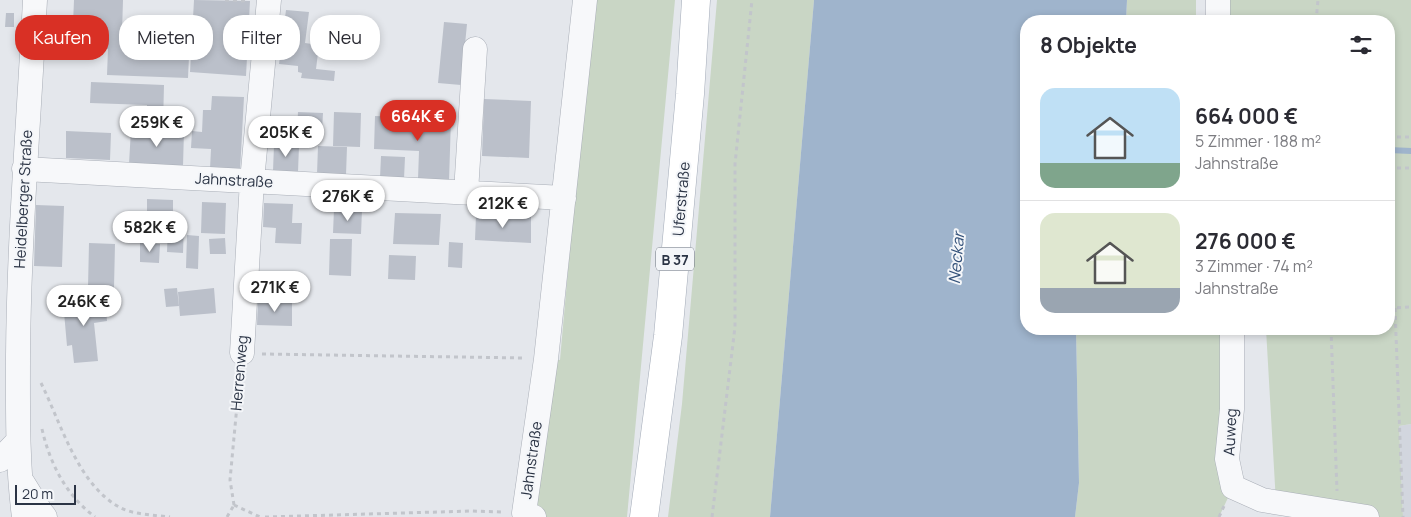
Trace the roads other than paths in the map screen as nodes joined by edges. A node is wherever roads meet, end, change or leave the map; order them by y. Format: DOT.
graph roads {
  1 [pos="35,0"];
  2 [pos="269,0"];
  3 [pos="585,0"];
  4 [pos="696,0"];
  5 [pos="1218,0"];
  6 [pos="1218,15"];
  7 [pos="475,49"];
  8 [pos="24,168"];
  9 [pos="252,181"];
  10 [pos="466,192"];
  11 [pos="564,198"];
  12 [pos="1232,335"];
  13 [pos="242,353"];
  14 [pos="18,442"];
  15 [pos="0,460"];
  16 [pos="21,479"];
  17 [pos="529,515"];
  18 [pos="24,517"];
  19 [pos="45,517"];
  20 [pos="644,517"];
  21 [pos="1367,517"];
  1 -- 8 [label="street, Heidelberger Straße"];
  2 -- 9 [label="street, Herrenweg"];
  3 -- 11 [label="street, Jahnstraße"];
  4 -- 20 [label="main road, Uferstraße / B 37"];
  5 -- 6 [label="street"];
  7 -- 10 [label="street"];
  8 -- 9 [label="street, Jahnstraße"];
  8 -- 14 [label="street, Heidelberger Straße"];
  9 -- 10 [label="street, Jahnstraße"];
  9 -- 13 [label="street, Herrenweg"];
  10 -- 11 [label="street, Jahnstraße"];
  11 -- 17 [label="street, Jahnstraße"];
  12 -- 21 [label="street, Auweg"];
  14 -- 15 [label="street"];
  14 -- 16 [label="street, Heidelberger Straße"];
  16 -- 18 [label="street, Heidelberger Straße"];
  16 -- 19 [label="street"];
}
